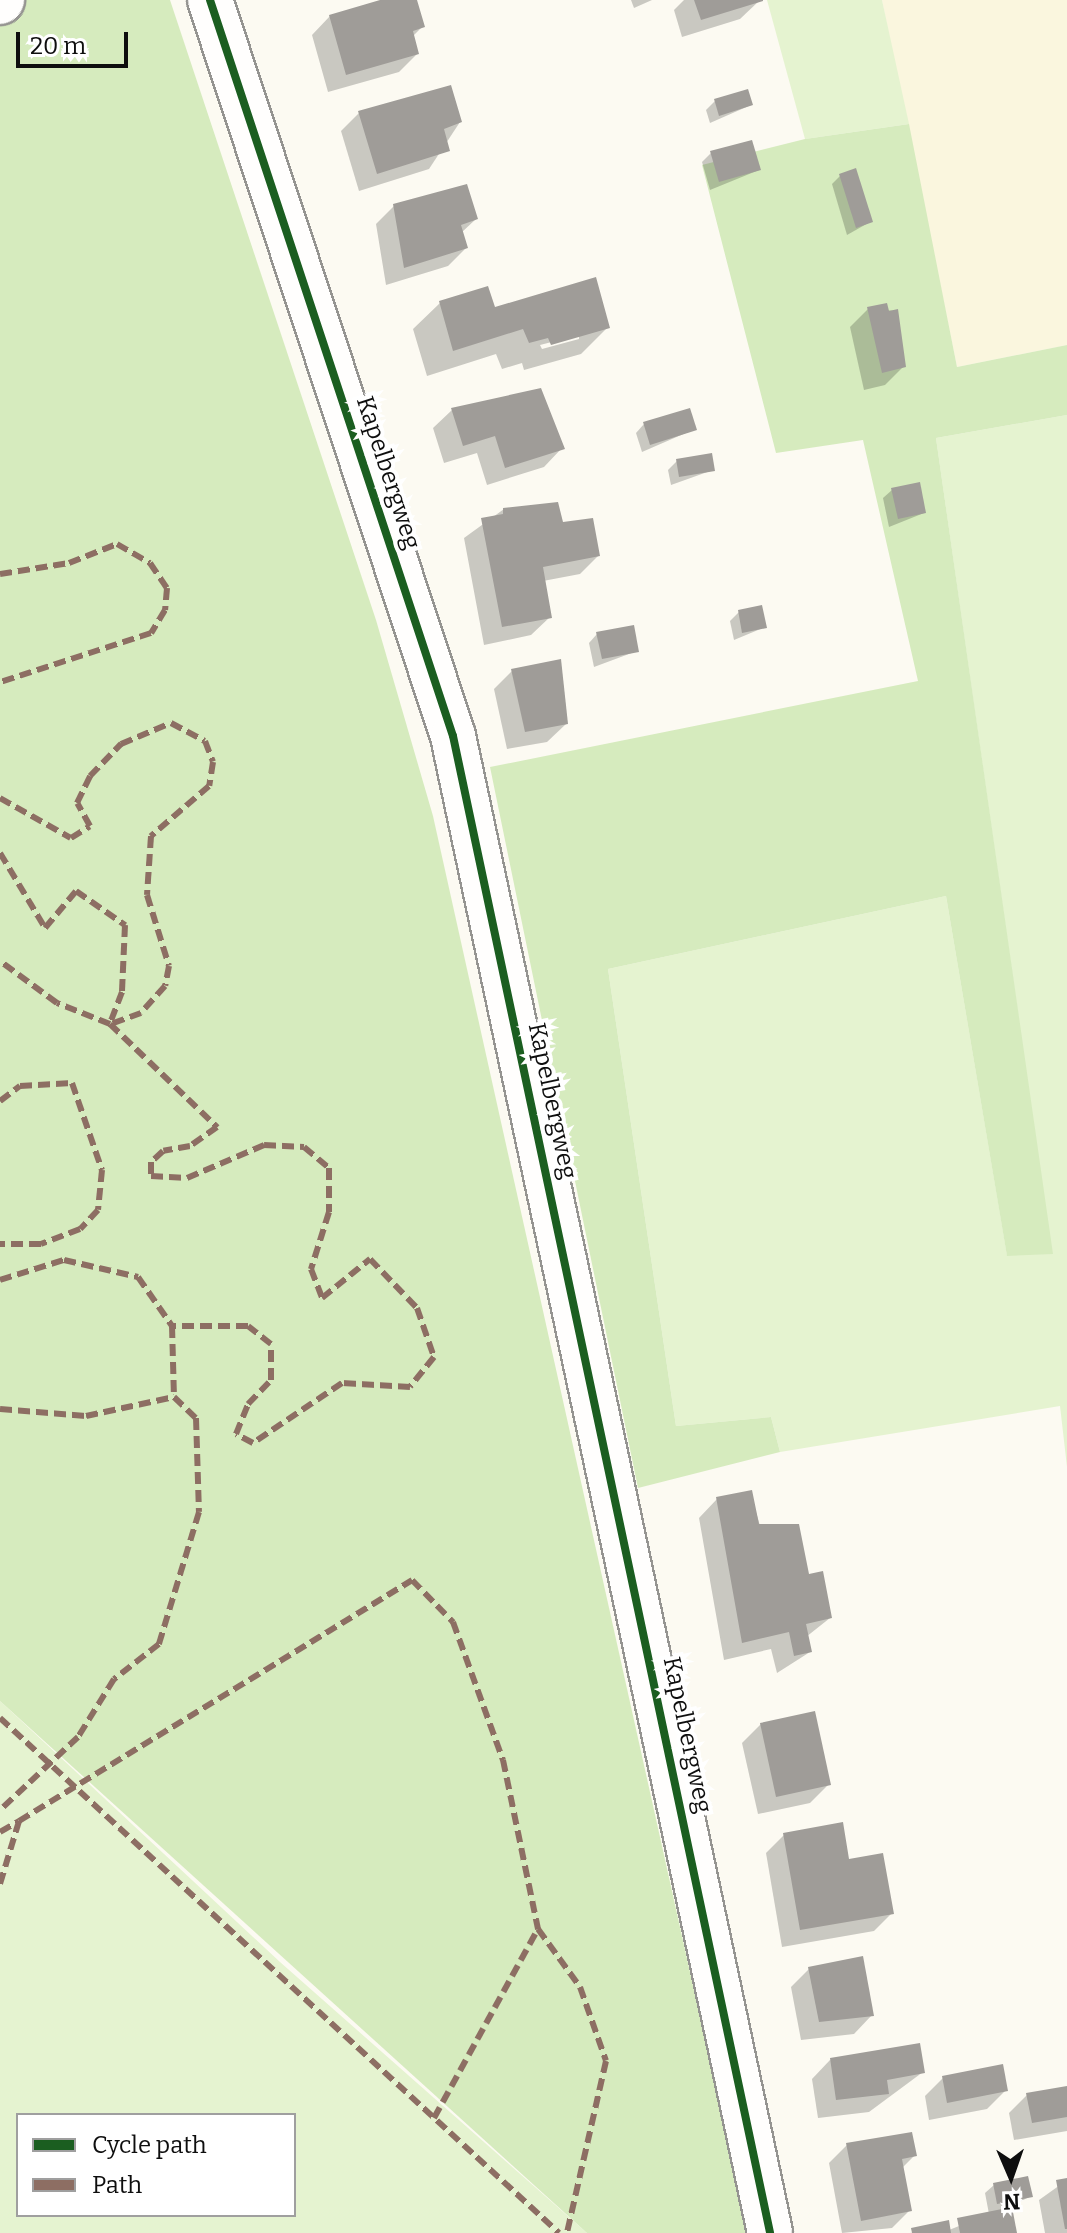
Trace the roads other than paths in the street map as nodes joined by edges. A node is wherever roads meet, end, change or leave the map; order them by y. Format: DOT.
graph roads {
  1 [pos="210,0"];
  2 [pos="770,2233"];
  1 -- 2 [label="street, Kapelbergweg"];
}
